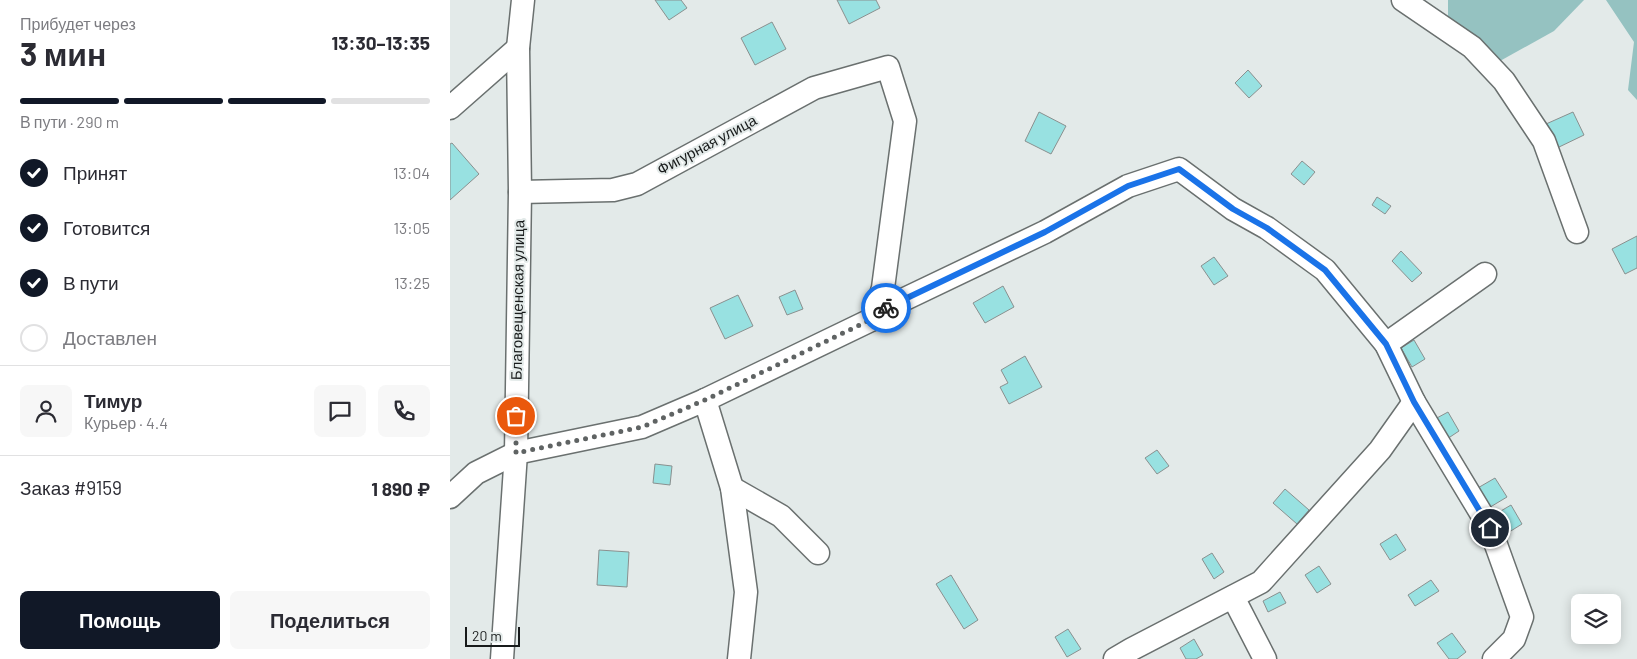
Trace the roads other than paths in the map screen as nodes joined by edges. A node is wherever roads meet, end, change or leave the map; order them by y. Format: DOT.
graph roads {
  1 [pos="523,0"];
  2 [pos="1403,0"];
  3 [pos="518,48"];
  4 [pos="450,108"];
  5 [pos="520,192"];
  6 [pos="1577,232"];
  7 [pos="1485,274"];
  8 [pos="872,319"];
  9 [pos="1386,344"];
  10 [pos="705,400"];
  11 [pos="1414,402"];
  12 [pos="516,453"];
  13 [pos="732,488"];
  14 [pos="450,497"];
  15 [pos="818,553"];
  16 [pos="1233,597"];
  17 [pos="502,659"];
  18 [pos="739,659"];
  19 [pos="1115,659"];
  20 [pos="1265,659"];
  21 [pos="1494,659"];
  1 -- 3 [label="street, Благовещенская улица"];
  2 -- 6 [label="street"];
  3 -- 4 [label="street"];
  3 -- 5 [label="street, Благовещенская улица"];
  5 -- 8 [label="street, Фигурная улица"];
  5 -- 12 [label="street, Благовещенская улица"];
  7 -- 9 [label="street"];
  8 -- 9 [label="street"];
  8 -- 10 [label="street"];
  9 -- 11 [label="street"];
  10 -- 12 [label="street"];
  10 -- 13 [label="street"];
  11 -- 16 [label="street"];
  11 -- 21 [label="street"];
  12 -- 14 [label="street"];
  12 -- 17 [label="street, Благовещенская улица"];
  13 -- 15 [label="street"];
  13 -- 18 [label="street"];
  16 -- 19 [label="street"];
  16 -- 20 [label="street"];
}
